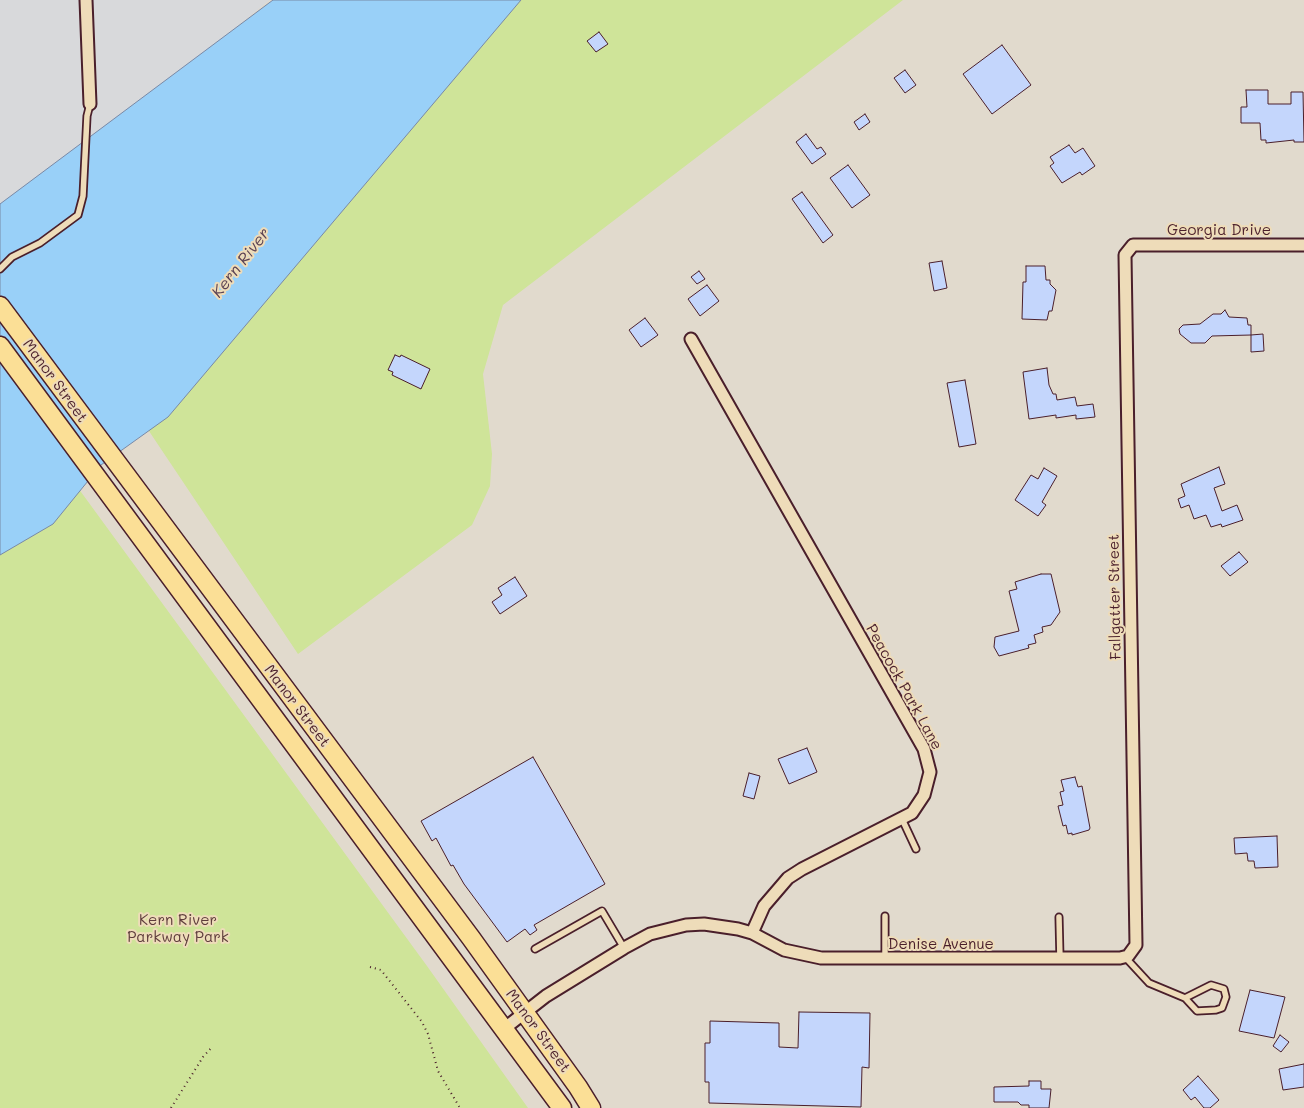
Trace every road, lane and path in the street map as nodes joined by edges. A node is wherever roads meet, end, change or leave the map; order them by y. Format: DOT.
graph roads {
  1 [pos="86,0"];
  2 [pos="90,104"];
  3 [pos="1133,245"];
  4 [pos="1304,245"];
  5 [pos="0,269"];
  6 [pos="0,306"];
  7 [pos="691,339"];
  8 [pos="0,346"];
  9 [pos="902,819"];
  10 [pos="916,849"];
  11 [pos="885,916"];
  12 [pos="1059,917"];
  13 [pos="752,933"];
  14 [pos="624,948"];
  15 [pos="535,949"];
  16 [pos="1128,954"];
  17 [pos="885,958"];
  18 [pos="1060,959"];
  19 [pos="370,967"];
  20 [pos="1184,998"];
  21 [pos="524,1013"];
  22 [pos="505,1028"];
  23 [pos="212,1047"];
  24 [pos="170,1108"];
  25 [pos="460,1108"];
  26 [pos="562,1108"];
  27 [pos="591,1108"];
  1 -- 2 [label="street"];
  2 -- 5 [label="lane"];
  3 -- 4 [label="street, Georgia Drive"];
  3 -- 16 [label="street, Fallgatter Street"];
  6 -- 21 [label="main road, Manor Street"];
  7 -- 9 [label="street, Peacock Park Lane"];
  8 -- 22 [label="main road, Manor Street"];
  9 -- 10 [label="lane"];
  9 -- 13 [label="street, Peacock Park Lane"];
  11 -- 17 [label="lane"];
  12 -- 18 [label="lane"];
  13 -- 14 [label="street"];
  13 -- 17 [label="street, Denise Avenue"];
  14 -- 15 [label="lane"];
  14 -- 21 [label="street"];
  16 -- 18 [label="street, Denise Avenue"];
  16 -- 20 [label="lane"];
  17 -- 18 [label="street, Denise Avenue"];
  19 -- 25 [label="path"];
  20 -- 20 [label="lane"];
  21 -- 22 [label="street"];
  21 -- 27 [label="main road, Manor Street"];
  22 -- 26 [label="main road, Manor Street"];
  23 -- 24 [label="path"];
}
